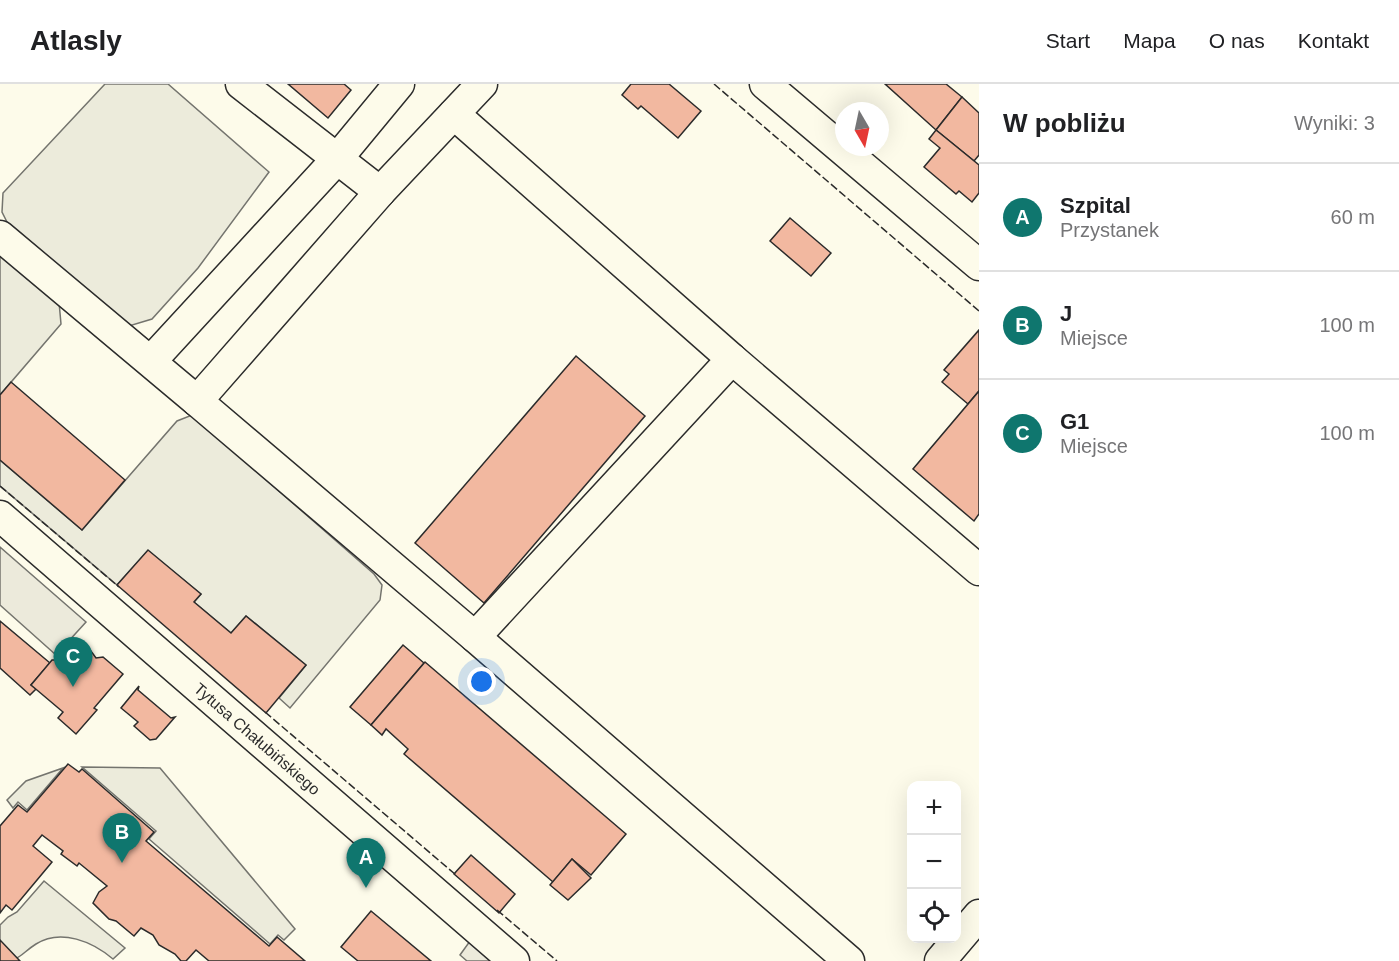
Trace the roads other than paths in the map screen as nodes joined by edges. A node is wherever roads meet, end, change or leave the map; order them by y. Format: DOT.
graph roads {
  1 [pos="242,84"];
  2 [pos="399,84"];
  3 [pos="482,84"];
  4 [pos="765,84"];
  5 [pos="454,114"];
  6 [pos="337,159"];
  7 [pos="380,192"];
  8 [pos="0,236"];
  9 [pos="979,265"];
  10 [pos="732,359"];
  11 [pos="151,361"];
  12 [pos="197,400"];
  13 [pos="0,516"];
  14 [pos="979,570"];
  15 [pos="475,637"];
  16 [pos="979,915"];
  17 [pos="514,961"];
  18 [pos="849,961"];
  19 [pos="940,961"];
  1 -- 6 [label="street"];
  2 -- 6 [label="street"];
  3 -- 5 [label="street"];
  4 -- 9 [label="street"];
  5 -- 7 [label="street"];
  5 -- 10 [label="street"];
  6 -- 7 [label="street"];
  6 -- 11 [label="street"];
  7 -- 12 [label="street"];
  8 -- 11 [label="street"];
  10 -- 14 [label="street"];
  10 -- 15 [label="street"];
  11 -- 12 [label="street"];
  12 -- 15 [label="street"];
  13 -- 17 [label="street, Tytusa Chałubińskiego"];
  15 -- 18 [label="street"];
  16 -- 19 [label="street"];
}
